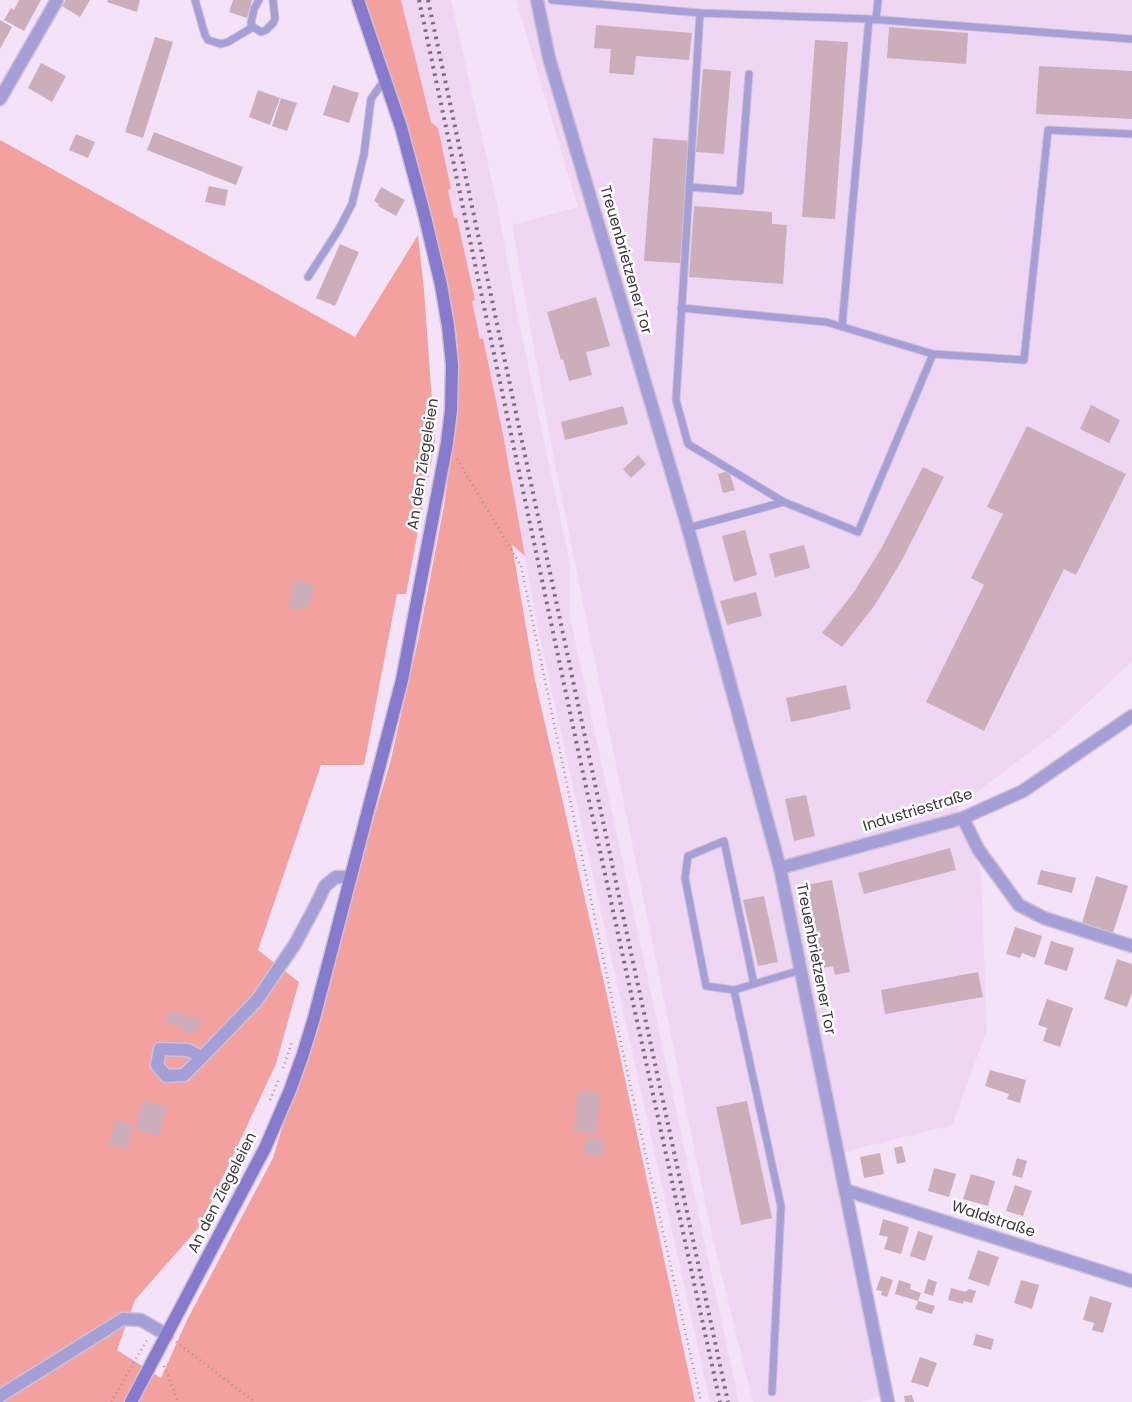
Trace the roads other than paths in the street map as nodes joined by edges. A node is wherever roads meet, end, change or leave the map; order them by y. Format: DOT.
graph roads {
  1 [pos="57,0"];
  2 [pos="196,0"];
  3 [pos="259,0"];
  4 [pos="273,0"];
  5 [pos="358,0"];
  6 [pos="537,0"];
  7 [pos="552,0"];
  8 [pos="878,0"];
  9 [pos="641,4"];
  10 [pos="700,13"];
  11 [pos="872,19"];
  12 [pos="253,27"];
  13 [pos="1132,39"];
  14 [pos="749,74"];
  15 [pos="385,78"];
  16 [pos="0,99"];
  17 [pos="1132,134"];
  18 [pos="689,187"];
  19 [pos="308,277"];
  20 [pos="682,308"];
  21 [pos="842,327"];
  22 [pos="933,354"];
  23 [pos="784,502"];
  24 [pos="688,528"];
  25 [pos="1132,716"];
  26 [pos="963,818"];
  27 [pos="780,868"];
  28 [pos="351,877"];
  29 [pos="1132,946"];
  30 [pos="800,970"];
  31 [pos="754,984"];
  32 [pos="734,990"];
  33 [pos="202,1057"];
  34 [pos="845,1190"];
  35 [pos="1132,1281"];
  36 [pos="167,1335"];
  37 [pos="772,1392"];
  38 [pos="0,1396"];
  39 [pos="131,1402"];
  40 [pos="888,1402"];
  1 -- 16 [label="street"];
  2 -- 12 [label="lane"];
  3 -- 12 [label="lane"];
  4 -- 12 [label="lane"];
  5 -- 15 [label="street, An den Ziegeleien"];
  6 -- 24 [label="street, Treuenbrietzener Tor"];
  7 -- 9 [label="lane"];
  8 -- 11 [label="lane"];
  9 -- 10 [label="lane"];
  10 -- 11 [label="lane"];
  10 -- 18 [label="lane"];
  11 -- 13 [label="lane"];
  11 -- 21 [label="lane"];
  14 -- 18 [label="lane"];
  15 -- 19 [label="lane"];
  15 -- 28 [label="street, An den Ziegeleien"];
  17 -- 22 [label="lane"];
  18 -- 20 [label="lane"];
  20 -- 21 [label="lane"];
  20 -- 23 [label="lane"];
  21 -- 22 [label="lane"];
  22 -- 23 [label="lane"];
  23 -- 24 [label="lane"];
  24 -- 27 [label="street, Treuenbrietzener Tor"];
  25 -- 26 [label="street, Industriestraße"];
  26 -- 27 [label="street, Industriestraße"];
  26 -- 29 [label="street"];
  27 -- 30 [label="street, Treuenbrietzener Tor"];
  28 -- 33 [label="street"];
  28 -- 36 [label="street, An den Ziegeleien"];
  30 -- 31 [label="lane"];
  30 -- 34 [label="street, Treuenbrietzener Tor"];
  31 -- 32 [label="lane"];
  31 -- 32 [label="lane"];
  32 -- 37 [label="lane"];
  34 -- 35 [label="street, Waldstraße"];
  34 -- 40 [label="street, Treuenbrietzener Tor"];
  36 -- 38 [label="street"];
  36 -- 39 [label="street, An den Ziegeleien"];
}
